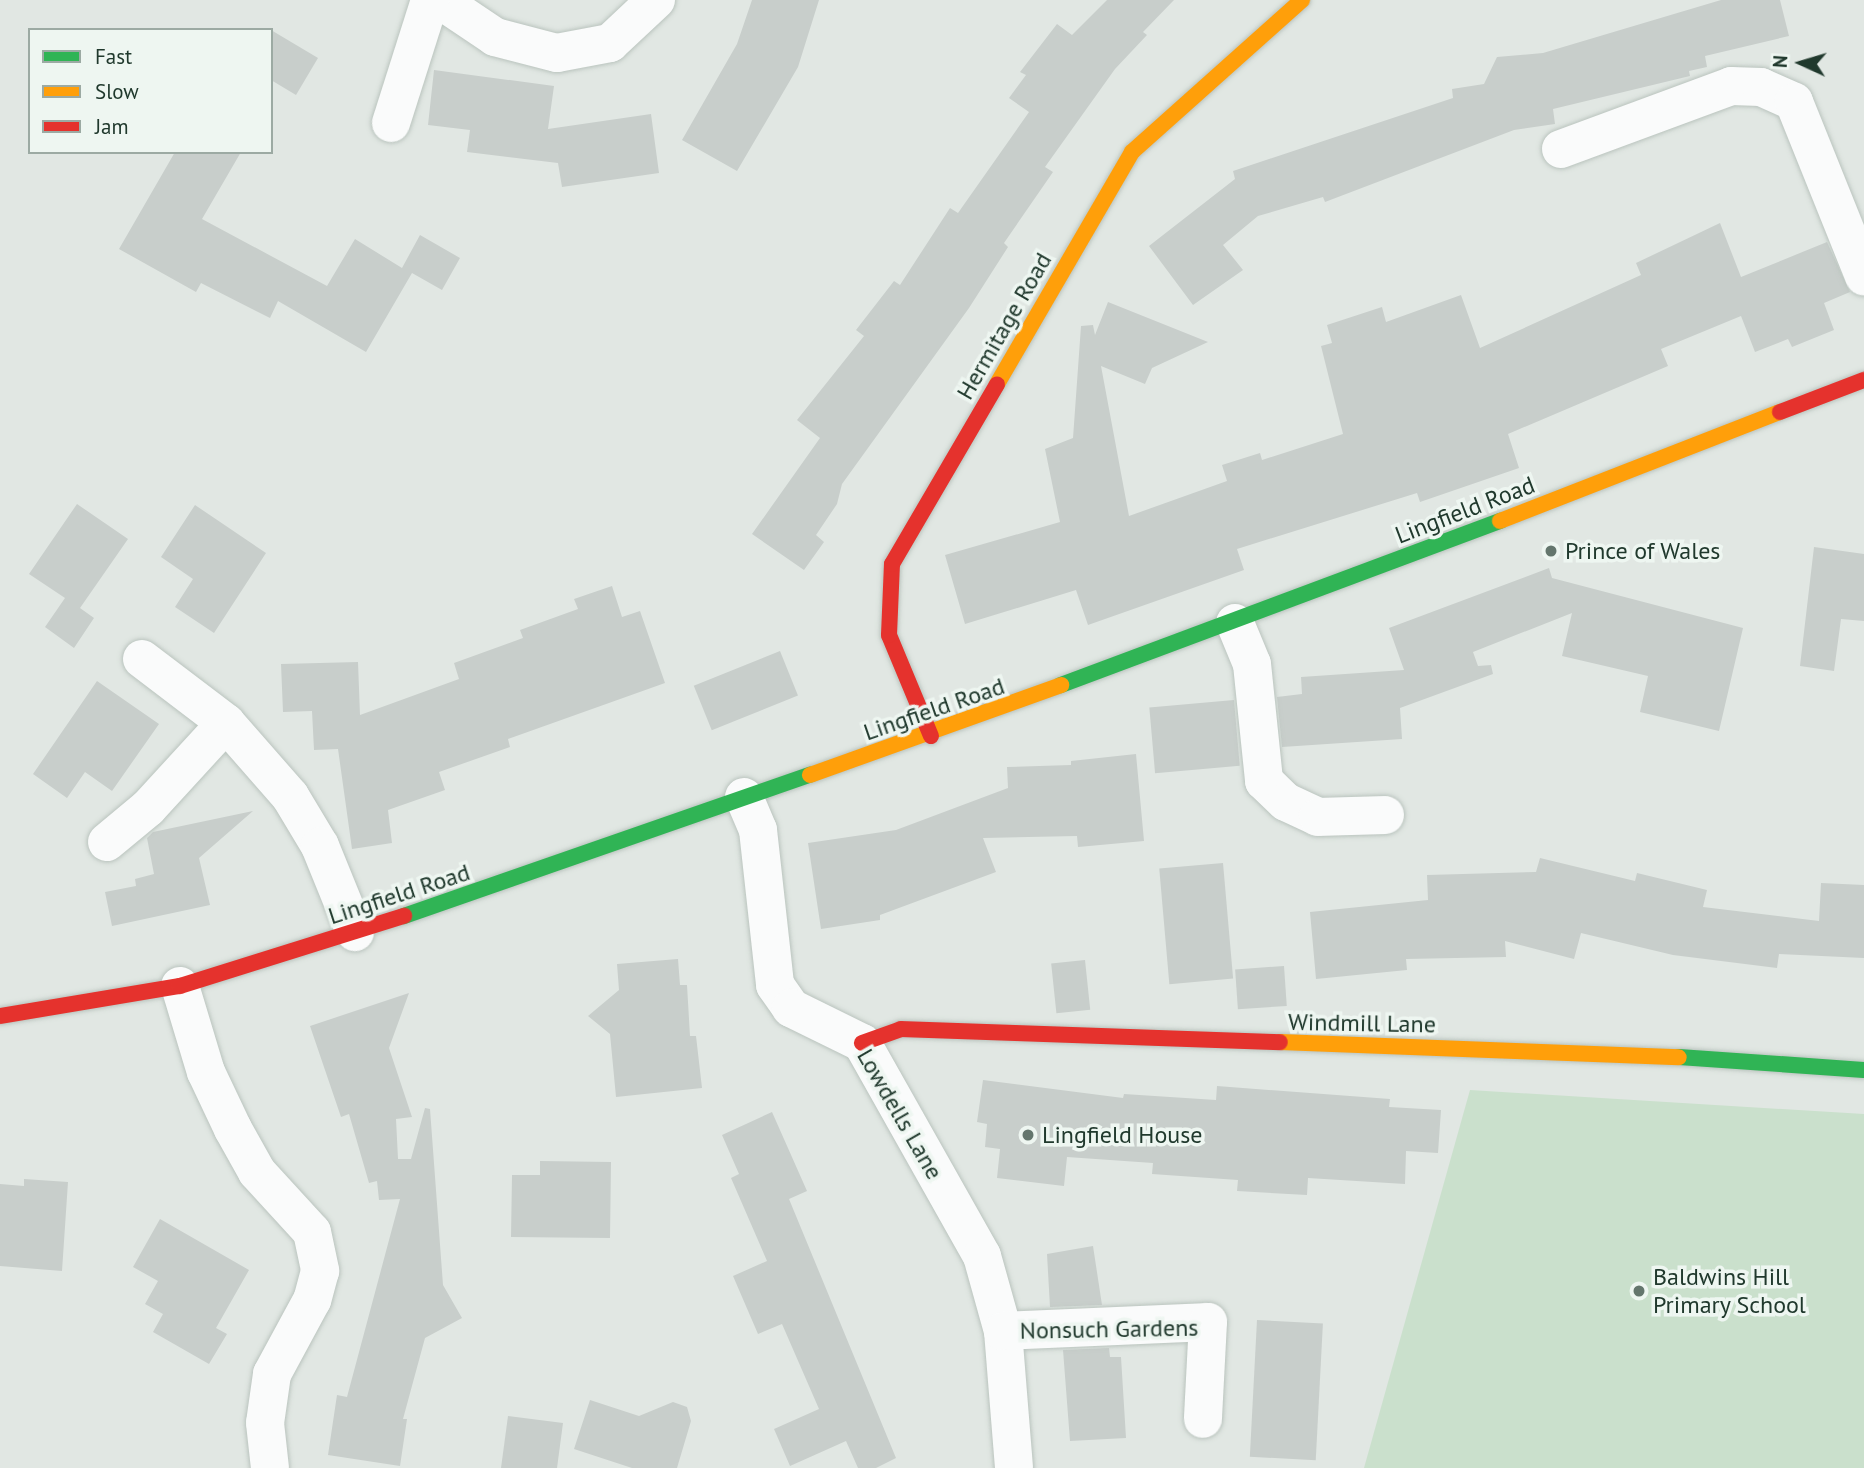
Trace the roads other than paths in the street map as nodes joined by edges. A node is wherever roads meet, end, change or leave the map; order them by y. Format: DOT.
graph roads {
  1 [pos="430,0"];
  2 [pos="440,0"];
  3 [pos="656,0"];
  4 [pos="1302,0"];
  5 [pos="391,122"];
  6 [pos="1561,149"];
  7 [pos="1864,276"];
  8 [pos="1864,380"];
  9 [pos="1235,623"];
  10 [pos="142,659"];
  11 [pos="226,723"];
  12 [pos="931,736"];
  13 [pos="744,797"];
  14 [pos="1385,816"];
  15 [pos="107,842"];
  16 [pos="355,932"];
  17 [pos="180,986"];
  18 [pos="0,1016"];
  19 [pos="862,1043"];
  20 [pos="1864,1070"];
  21 [pos="1003,1331"];
  22 [pos="1203,1419"];
  23 [pos="270,1468"];
  24 [pos="1014,1468"];
  1 -- 5 [label="street"];
  2 -- 3 [label="street"];
  4 -- 12 [label="street, Hermitage Road"];
  6 -- 7 [label="street"];
  8 -- 9 [label="street, Lingfield Road"];
  9 -- 12 [label="street, Lingfield Road"];
  9 -- 14 [label="street"];
  10 -- 11 [label="street"];
  11 -- 15 [label="street"];
  11 -- 16 [label="street"];
  12 -- 13 [label="street, Lingfield Road"];
  13 -- 16 [label="street, Lingfield Road"];
  13 -- 19 [label="street, Lowdells Lane"];
  16 -- 17 [label="street, Lingfield Road"];
  17 -- 18 [label="street, Lingfield Road"];
  17 -- 23 [label="street"];
  19 -- 20 [label="street, Windmill Lane"];
  19 -- 21 [label="street, Lowdells Lane"];
  21 -- 22 [label="street, Nonsuch Gardens"];
  21 -- 24 [label="street, Lowdells Lane"];
}
